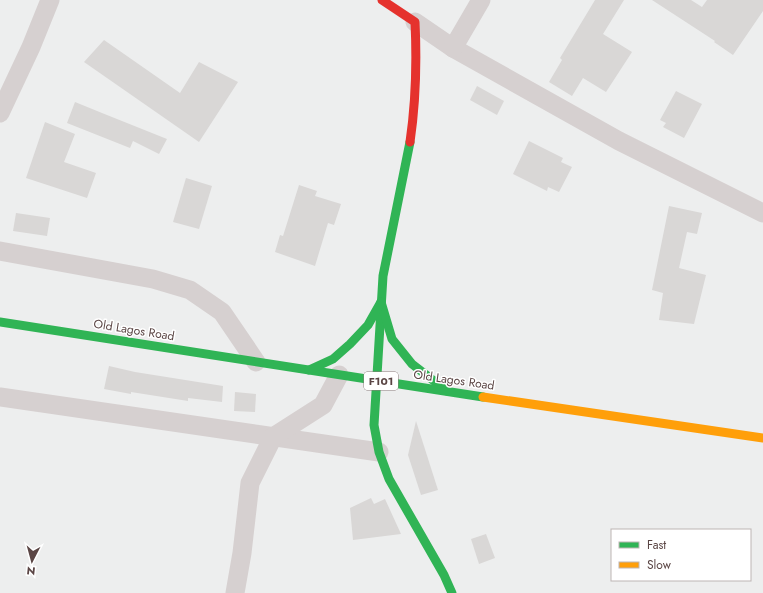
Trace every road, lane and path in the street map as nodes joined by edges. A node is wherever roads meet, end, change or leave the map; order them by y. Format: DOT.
graph roads {
  1 [pos="50,0"];
  2 [pos="382,0"];
  3 [pos="481,0"];
  4 [pos="415,22"];
  5 [pos="453,48"];
  6 [pos="0,113"];
  7 [pos="763,213"];
  8 [pos="0,251"];
  9 [pos="381,302"];
  10 [pos="0,322"];
  11 [pos="256,362"];
  12 [pos="309,370"];
  13 [pos="339,375"];
  14 [pos="376,381"];
  15 [pos="448,392"];
  16 [pos="0,397"];
  17 [pos="273,437"];
  18 [pos="763,438"];
  19 [pos="379,452"];
  20 [pos="235,593"];
  21 [pos="452,593"];
  1 -- 6 [label="street"];
  2 -- 4 [label="main road"];
  3 -- 5 [label="street"];
  4 -- 5 [label="street"];
  4 -- 9 [label="main road"];
  5 -- 7 [label="street"];
  8 -- 11 [label="street"];
  9 -- 12 [label="main road"];
  9 -- 14 [label="main road"];
  9 -- 15 [label="main road"];
  10 -- 11 [label="main road, Old Lagos Road / F101"];
  11 -- 12 [label="main road, Old Lagos Road / F101"];
  12 -- 13 [label="main road, Old Lagos Road / F101"];
  13 -- 14 [label="main road, Old Lagos Road / F101"];
  13 -- 17 [label="street"];
  14 -- 15 [label="main road, Old Lagos Road / F101"];
  14 -- 19 [label="main road"];
  15 -- 18 [label="main road, Old Lagos Road / F101"];
  16 -- 17 [label="street"];
  17 -- 19 [label="street"];
  17 -- 20 [label="street"];
  19 -- 21 [label="main road"];
}
